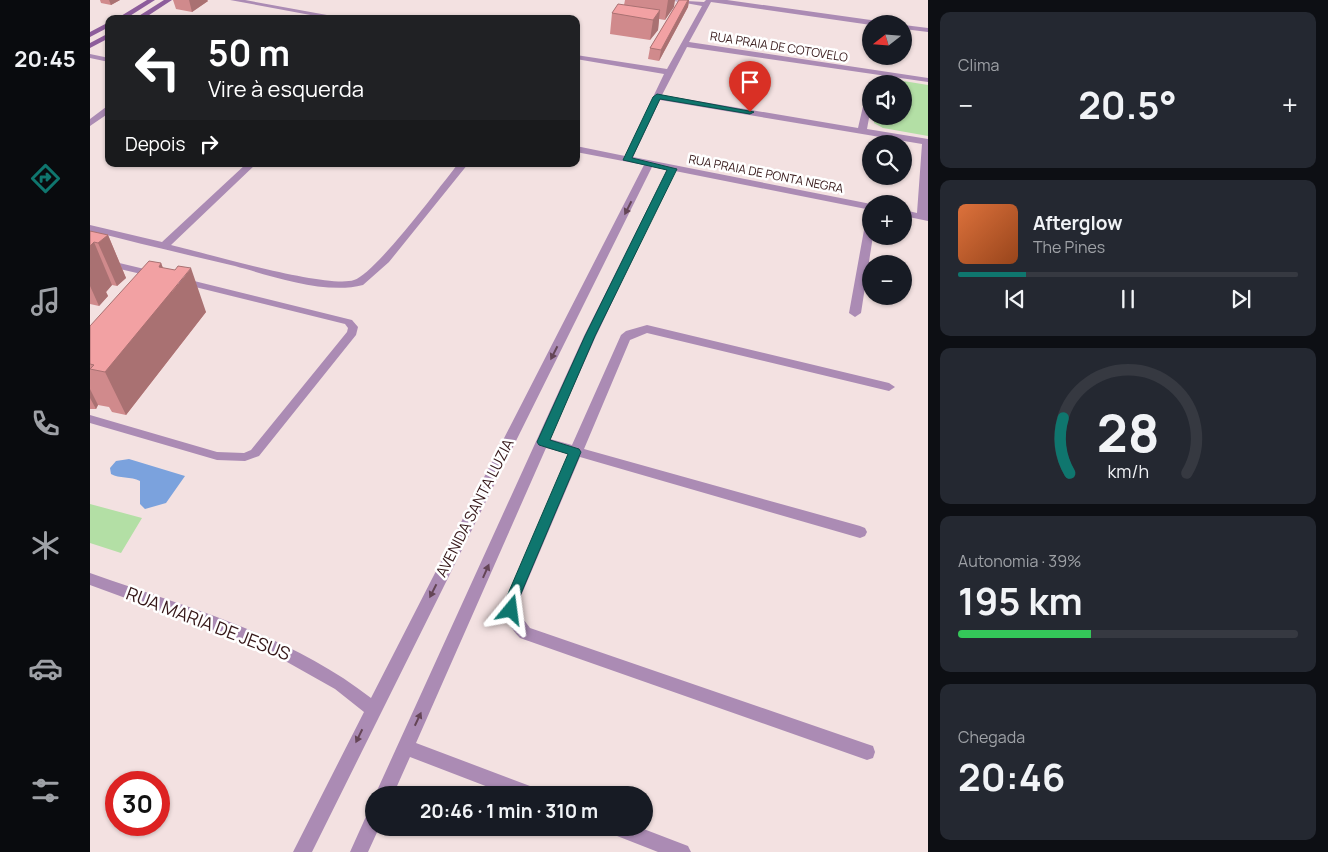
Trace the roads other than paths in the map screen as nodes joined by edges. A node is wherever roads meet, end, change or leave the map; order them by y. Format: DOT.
graph roads {
  1 [pos="152,0"];
  2 [pos="169,0"];
  3 [pos="233,0"];
  4 [pos="672,0"];
  5 [pos="709,2"];
  6 [pos="126,15"];
  7 [pos="144,15"];
  8 [pos="322,15"];
  9 [pos="862,21"];
  10 [pos="105,26"];
  11 [pos="912,28"];
  12 [pos="928,30"];
  13 [pos="90,35"];
  14 [pos="105,37"];
  15 [pos="685,44"];
  16 [pos="90,46"];
  17 [pos="90,56"];
  18 [pos="580,58"];
  19 [pos="105,59"];
  20 [pos="669,72"];
  21 [pos="875,72"];
  22 [pos="874,75"];
  23 [pos="928,80"];
  24 [pos="657,97"];
  25 [pos="105,112"];
  26 [pos="90,123"];
  27 [pos="863,125"];
  28 [pos="862,131"];
  29 [pos="928,142"];
  30 [pos="580,151"];
  31 [pos="627,160"];
  32 [pos="649,164"];
  33 [pos="248,167"];
  34 [pos="460,167"];
  35 [pos="672,169"];
  36 [pos="862,205"];
  37 [pos="912,215"];
  38 [pos="925,217"];
  39 [pos="90,228"];
  40 [pos="866,245"];
  41 [pos="164,246"];
  42 [pos="90,259"];
  43 [pos="854,312"];
  44 [pos="889,387"];
  45 [pos="90,419"];
  46 [pos="543,442"];
  47 [pos="575,452"];
  48 [pos="860,532"];
  49 [pos="90,579"];
  50 [pos="373,709"];
  51 [pos="405,747"];
  52 [pos="867,752"];
  53 [pos="388,786"];
  54 [pos="508,786"];
  55 [pos="366,836"];
  56 [pos="639,836"];
  57 [pos="302,852"];
  58 [pos="358,852"];
  59 [pos="682,852"];
  1 -- 6 [label="main road"];
  2 -- 7 [label="main road"];
  3 -- 8 [label="street"];
  4 -- 5 [label="street"];
  5 -- 9 [label="street"];
  5 -- 15 [label="street"];
  10 -- 13 [label="main road"];
  11 -- 12 [label="street"];
  14 -- 16 [label="main road"];
  15 -- 20 [label="street"];
  15 -- 21 [label="street, RUA PRAIA DE COTOVELO"];
  17 -- 19 [label="street"];
  18 -- 20 [label="street"];
  20 -- 24 [label="street"];
  21 -- 22 [label="street"];
  21 -- 23 [label="street, RUA PRAIA DE COTOVELO"];
  24 -- 28 [label="street"];
  24 -- 31 [label="street"];
  25 -- 26 [label="street"];
  27 -- 28 [label="street"];
  28 -- 29 [label="street"];
  29 -- 38 [label="street"];
  30 -- 31 [label="street, RUA PRAIA DE PONTA NEGRA"];
  31 -- 32 [label="street, RUA PRAIA DE PONTA NEGRA"];
  32 -- 35 [label="street, RUA PRAIA DE PONTA NEGRA"];
  32 -- 50 [label="street, AVENIDA SANTA LUZIA, one-way"];
  33 -- 41 [label="street"];
  34 -- 41 [label="street"];
  35 -- 36 [label="street, RUA PRAIA DE PONTA NEGRA"];
  35 -- 46 [label="street, AVENIDA SANTA LUZIA"];
  37 -- 38 [label="street"];
  39 -- 41 [label="street"];
  40 -- 43 [label="street"];
  42 -- 45 [label="lane"];
  44 -- 47 [label="street"];
  46 -- 47 [label="street"];
  51 -- 46 [label="street, AVENIDA SANTA LUZIA, one-way"];
  47 -- 48 [label="street"];
  47 -- 52 [label="street"];
  49 -- 50 [label="street, RUA MARIA DE JESUS"];
  50 -- 57 [label="street, AVENIDA SANTA LUZIA, one-way"];
  51 -- 53 [label="street, AVENIDA SANTA LUZIA"];
  51 -- 54 [label="street"];
  55 -- 58 [label="street"];
  56 -- 59 [label="street"];
}
